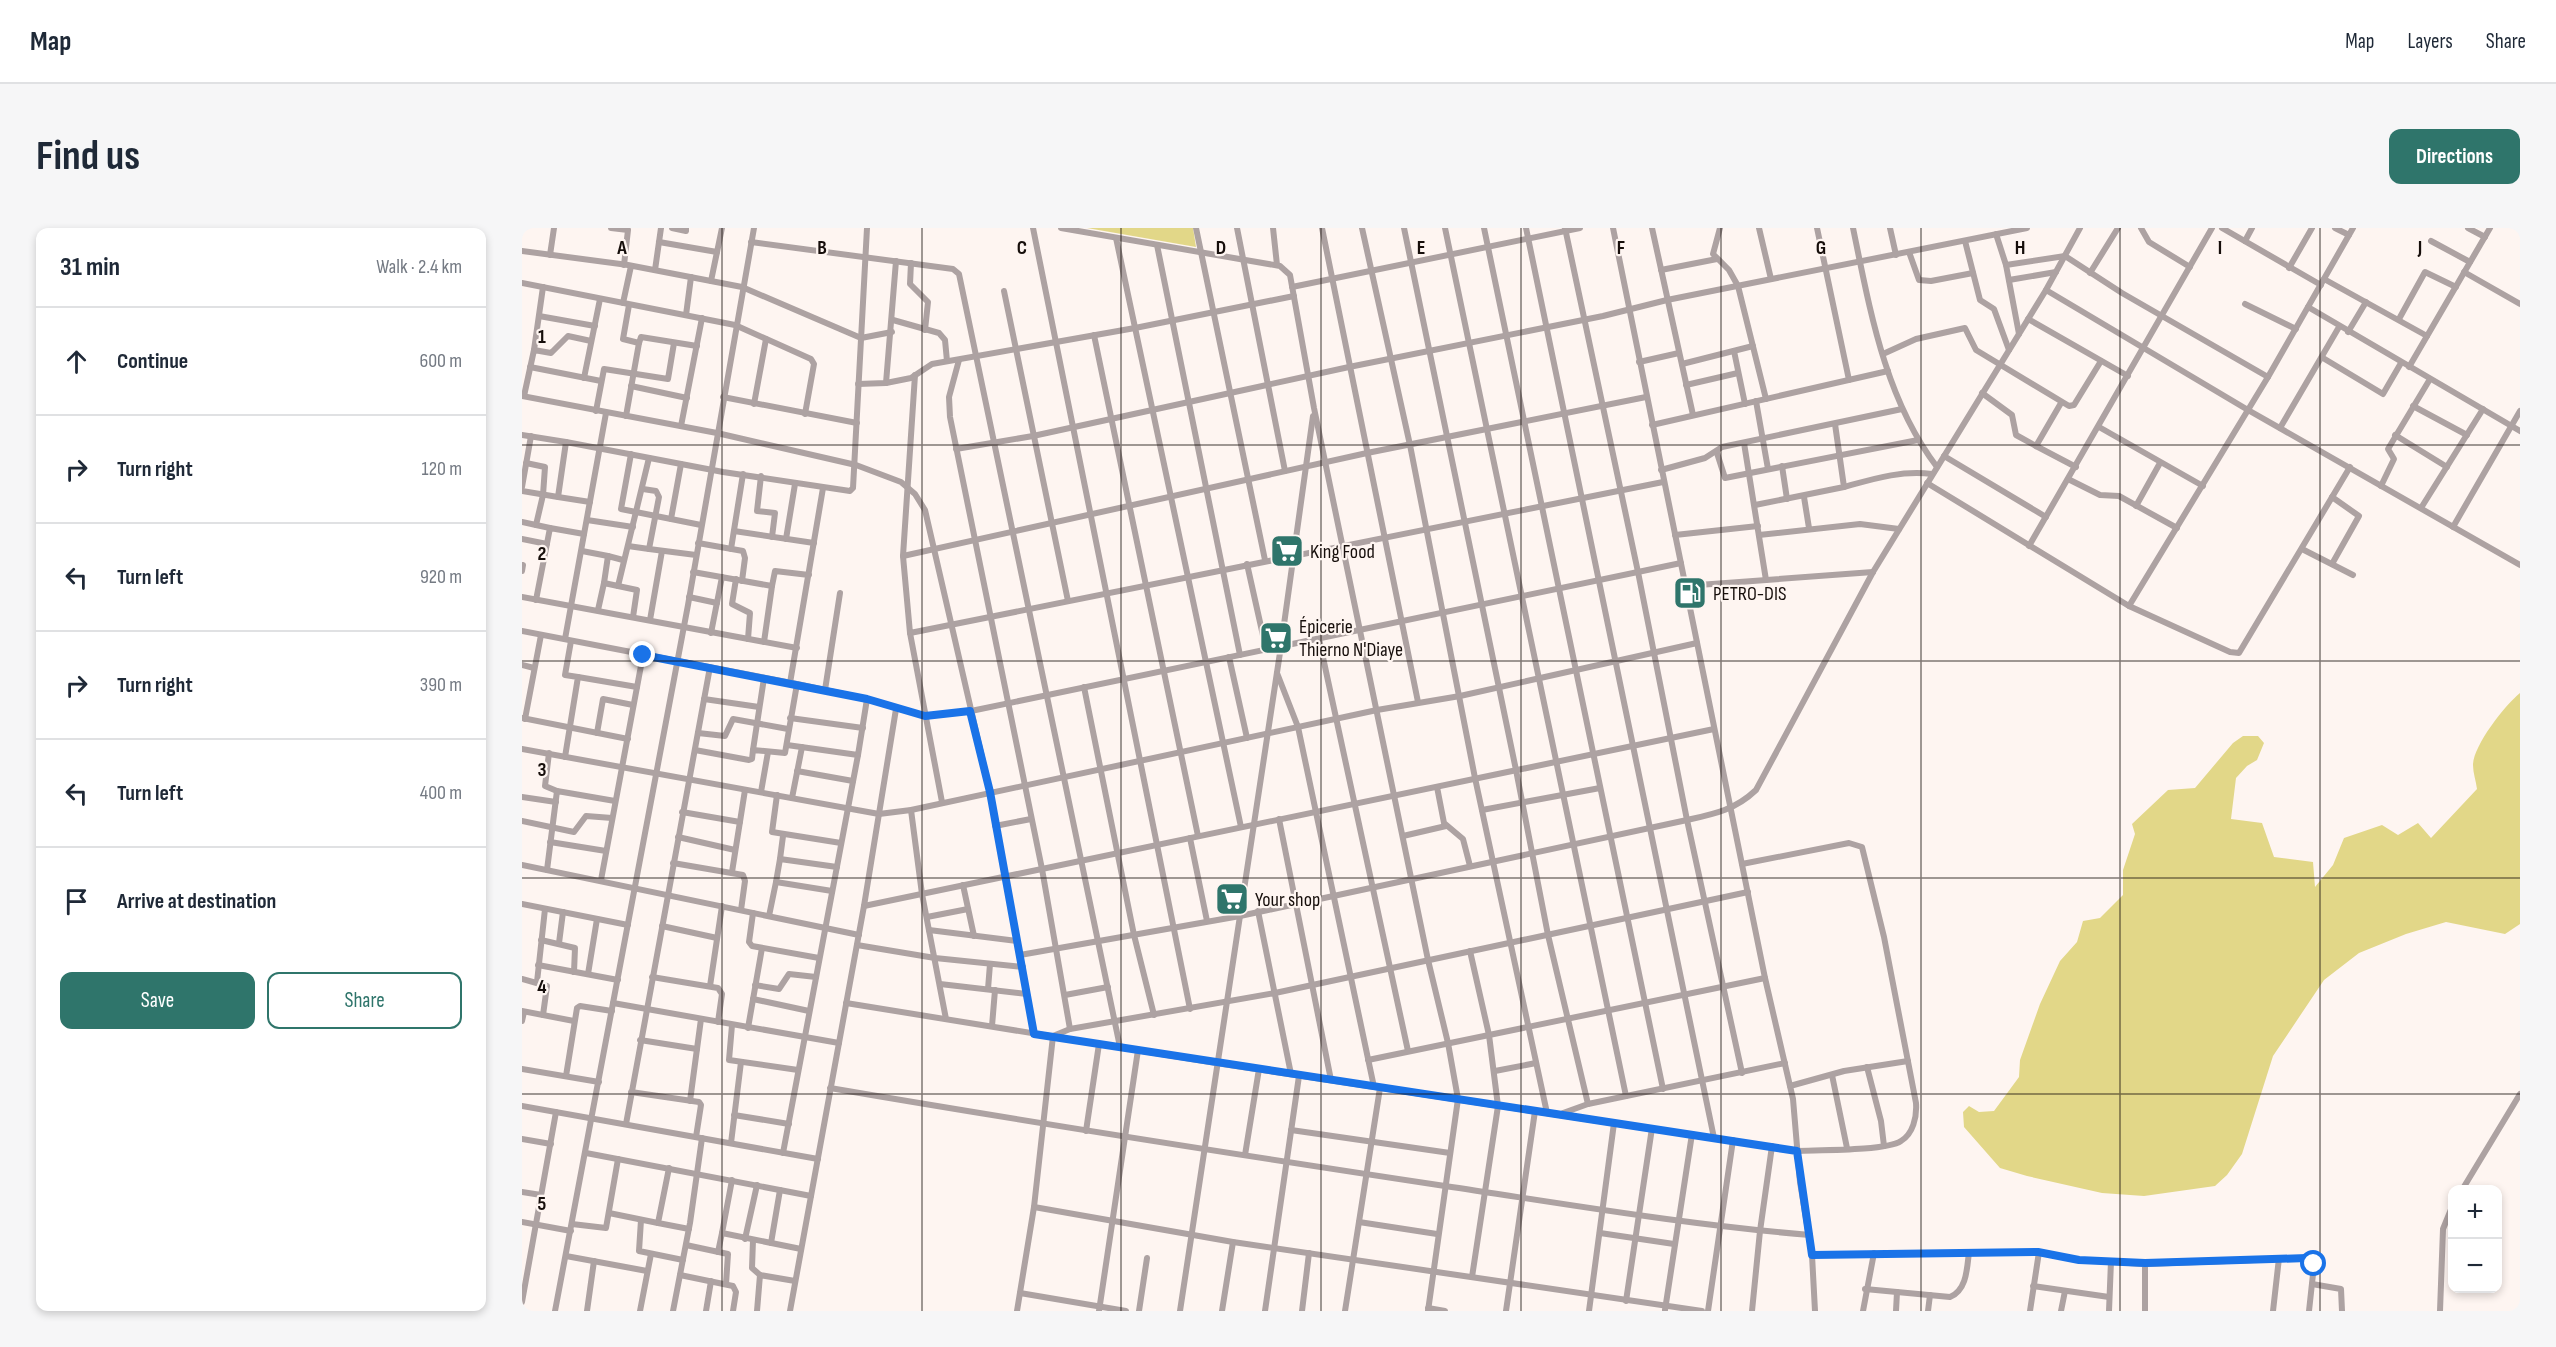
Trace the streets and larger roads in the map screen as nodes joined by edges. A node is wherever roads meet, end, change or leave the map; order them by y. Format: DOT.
graph roads {
  1 [pos="554,228"];
  2 [pos="611,228"];
  3 [pos="661,228"];
  4 [pos="672,228"];
  5 [pos="686,228"];
  6 [pos="722,228"];
  7 [pos="754,228"];
  8 [pos="867,228"];
  9 [pos="1033,228"];
  10 [pos="1060,228"];
  11 [pos="1196,228"];
  12 [pos="1237,228"];
  13 [pos="1273,228"];
  14 [pos="1322,228"];
  15 [pos="1362,228"];
  16 [pos="1404,228"];
  17 [pos="1444,228"];
  18 [pos="1484,228"];
  19 [pos="1526,228"];
  20 [pos="1580,228"];
  21 [pos="1613,228"];
  22 [pos="1652,228"];
  23 [pos="1720,228"];
  24 [pos="1759,228"];
  25 [pos="1817,228"];
  26 [pos="1854,228"];
  27 [pos="1890,228"];
  28 [pos="1977,228"];
  29 [pos="2027,228"];
  30 [pos="2080,228"];
  31 [pos="2118,228"];
  32 [pos="2141,228"];
  33 [pos="2212,228"];
  34 [pos="2222,228"];
  35 [pos="2252,228"];
  36 [pos="2312,228"];
  37 [pos="2335,228"];
  38 [pos="2353,228"];
  39 [pos="2468,228"];
  40 [pos="2490,228"];
  41 [pos="1565,230"];
  42 [pos="1996,234"];
  43 [pos="2349,236"];
  44 [pos="1528,237"];
  45 [pos="2485,237"];
  46 [pos="1116,238"];
  47 [pos="1979,238"];
  48 [pos="1965,241"];
  49 [pos="2245,241"];
  50 [pos="2431,241"];
  51 [pos="659,242"];
  52 [pos="751,242"];
  53 [pos="1157,245"];
  54 [pos="1488,246"];
  55 [pos="522,251"];
  56 [pos="717,252"];
  57 [pos="1201,252"];
  58 [pos="1909,252"];
  59 [pos="1449,254"];
  60 [pos="550,255"];
  61 [pos="1896,255"];
  62 [pos="2065,256"];
  63 [pos="865,257"];
  64 [pos="1243,259"];
  65 [pos="1717,259"];
  66 [pos="896,261"];
  67 [pos="1860,261"];
  68 [pos="1412,262"];
  69 [pos="2470,262"];
  70 [pos="911,263"];
  71 [pos="628,265"];
  72 [pos="1277,265"];
  73 [pos="2006,265"];
  74 [pos="2190,267"];
  75 [pos="1825,268"];
  76 [pos="2289,268"];
  77 [pos="655,270"];
  78 [pos="1661,270"];
  79 [pos="1370,271"];
  80 [pos="2056,272"];
  81 [pos="2464,272"];
  82 [pos="1973,273"];
  83 [pos="2090,273"];
  84 [pos="691,277"];
  85 [pos="1331,278"];
  86 [pos="1771,279"];
  87 [pos="2009,280"];
  88 [pos="711,281"];
  89 [pos="2322,282"];
  90 [pos="522,283"];
  91 [pos="1738,286"];
  92 [pos="543,287"];
  93 [pos="742,287"];
  94 [pos="1292,287"];
  95 [pos="2456,287"];
  96 [pos="2046,290"];
  97 [pos="1004,291"];
  98 [pos="1294,296"];
  99 [pos="600,299"];
  100 [pos="1668,300"];
  101 [pos="2366,302"];
  102 [pos="626,304"];
  103 [pos="1250,304"];
  104 [pos="2245,304"];
  105 [pos="2520,304"];
  106 [pos="2308,307"];
  107 [pos="1628,310"];
  108 [pos="1214,312"];
  109 [pos="686,315"];
  110 [pos="539,316"];
  111 [pos="2162,317"];
  112 [pos="702,318"];
  113 [pos="2028,319"];
  114 [pos="2399,319"];
  115 [pos="893,320"];
  116 [pos="1584,320"];
  117 [pos="1173,321"];
  118 [pos="735,325"];
  119 [pos="594,326"];
  120 [pos="2339,327"];
  121 [pos="1135,328"];
  122 [pos="1547,328"];
  123 [pos="2296,329"];
  124 [pos="925,330"];
  125 [pos="892,332"];
  126 [pos="2348,332"];
  127 [pos="2019,334"];
  128 [pos="1094,335"];
  129 [pos="1508,336"];
  130 [pos="2427,336"];
  131 [pos="861,338"];
  132 [pos="766,339"];
  133 [pos="591,341"];
  134 [pos="1055,342"];
  135 [pos="639,343"];
  136 [pos="674,343"];
  137 [pos="1467,344"];
  138 [pos="697,346"];
  139 [pos="1753,346"];
  140 [pos="2144,348"];
  141 [pos="534,350"];
  142 [pos="1015,350"];
  143 [pos="2009,350"];
  144 [pos="1734,351"];
  145 [pos="1429,352"];
  146 [pos="1679,353"];
  147 [pos="1883,354"];
  148 [pos="976,357"];
  149 [pos="2322,358"];
  150 [pos="1390,359"];
  151 [pos="959,360"];
  152 [pos="947,361"];
  153 [pos="2101,361"];
  154 [pos="1639,362"];
  155 [pos="2402,363"];
  156 [pos="1682,364"];
  157 [pos="2000,365"];
  158 [pos="530,367"];
  159 [pos="1349,367"];
  160 [pos="2409,367"];
  161 [pos="1888,371"];
  162 [pos="1738,373"];
  163 [pos="634,374"];
  164 [pos="915,375"];
  165 [pos="1308,376"];
  166 [pos="2128,376"];
  167 [pos="2268,377"];
  168 [pos="584,378"];
  169 [pos="2430,379"];
  170 [pos="1849,380"];
  171 [pos="601,381"];
  172 [pos="886,383"];
  173 [pos="858,384"];
  174 [pos="1686,384"];
  175 [pos="1266,385"];
  176 [pos="631,386"];
  177 [pos="1230,393"];
  178 [pos="1982,393"];
  179 [pos="523,396"];
  180 [pos="723,397"];
  181 [pos="1646,397"];
  182 [pos="687,398"];
  183 [pos="1766,399"];
  184 [pos="1190,401"];
  185 [pos="1756,401"];
  186 [pos="2061,403"];
  187 [pos="754,404"];
  188 [pos="1745,404"];
  189 [pos="1603,406"];
  190 [pos="2413,406"];
  191 [pos="1314,408"];
  192 [pos="1152,409"];
  193 [pos="1902,409"];
  194 [pos="2482,409"];
  195 [pos="2248,410"];
  196 [pos="596,411"];
  197 [pos="2520,411"];
  198 [pos="606,413"];
  199 [pos="1564,413"];
  200 [pos="806,414"];
  201 [pos="1693,415"];
  202 [pos="626,416"];
  203 [pos="1112,418"];
  204 [pos="1523,422"];
  205 [pos="857,423"];
  206 [pos="1835,424"];
  207 [pos="1652,425"];
  208 [pos="681,426"];
  209 [pos="1074,426"];
  210 [pos="2511,426"];
  211 [pos="2099,427"];
  212 [pos="2280,428"];
  213 [pos="1485,430"];
  214 [pos="2520,431"];
  215 [pos="717,433"];
  216 [pos="522,435"];
  217 [pos="2396,435"];
  218 [pos="2467,435"];
  219 [pos="531,436"];
  220 [pos="1033,436"];
  221 [pos="1446,438"];
  222 [pos="1763,438"];
  223 [pos="1918,440"];
  224 [pos="566,442"];
  225 [pos="994,443"];
  226 [pos="1744,443"];
  227 [pos="1410,445"];
  228 [pos="2036,446"];
  229 [pos="599,448"];
  230 [pos="956,449"];
  231 [pos="1367,453"];
  232 [pos="1717,453"];
  233 [pos="631,454"];
  234 [pos="1839,454"];
  235 [pos="1944,456"];
  236 [pos="649,458"];
  237 [pos="1326,463"];
  238 [pos="2160,463"];
  239 [pos="526,464"];
  240 [pos="681,464"];
  241 [pos="856,465"];
  242 [pos="1307,466"];
  243 [pos="1782,466"];
  244 [pos="2447,466"];
  245 [pos="1937,467"];
  246 [pos="2076,467"];
  247 [pos="2350,467"];
  248 [pos="711,469"];
  249 [pos="1768,469"];
  250 [pos="1661,470"];
  251 [pos="1284,471"];
  252 [pos="1749,473"];
  253 [pos="743,474"];
  254 [pos="1932,474"];
  255 [pos="761,476"];
  256 [pos="2068,479"];
  257 [pos="1248,480"];
  258 [pos="1663,482"];
  259 [pos="1927,483"];
  260 [pos="795,484"];
  261 [pos="2203,486"];
  262 [pos="2381,486"];
  263 [pos="908,487"];
  264 [pos="1844,487"];
  265 [pos="823,488"];
  266 [pos="522,489"];
  267 [pos="643,489"];
  268 [pos="1207,489"];
  269 [pos="1620,489"];
  270 [pos="543,495"];
  271 [pos="1803,496"];
  272 [pos="558,497"];
  273 [pos="1171,497"];
  274 [pos="1582,497"];
  275 [pos="2332,497"];
  276 [pos="1787,499"];
  277 [pos="590,502"];
  278 [pos="1755,505"];
  279 [pos="1130,506"];
  280 [pos="1542,506"];
  281 [pos="2136,506"];
  282 [pos="2421,508"];
  283 [pos="637,512"];
  284 [pos="1503,513"];
  285 [pos="1091,514"];
  286 [pos="657,516"];
  287 [pos="2046,518"];
  288 [pos="671,519"];
  289 [pos="587,520"];
  290 [pos="1463,521"];
  291 [pos="522,522"];
  292 [pos="1052,523"];
  293 [pos="537,525"];
  294 [pos="700,525"];
  295 [pos="1758,526"];
  296 [pos="2453,526"];
  297 [pos="633,527"];
  298 [pos="550,528"];
  299 [pos="1426,528"];
  300 [pos="1809,528"];
  301 [pos="2177,528"];
  302 [pos="1899,529"];
  303 [pos="734,531"];
  304 [pos="1012,532"];
  305 [pos="585,534"];
  306 [pos="1675,535"];
  307 [pos="1759,535"];
  308 [pos="1385,536"];
  309 [pos="772,537"];
  310 [pos="522,539"];
  311 [pos="786,539"];
  312 [pos="973,540"];
  313 [pos="698,543"];
  314 [pos="814,543"];
  315 [pos="547,544"];
  316 [pos="1343,545"];
  317 [pos="627,546"];
  318 [pos="2029,546"];
  319 [pos="933,548"];
  320 [pos="649,549"];
  321 [pos="731,549"];
  322 [pos="2302,549"];
  323 [pos="582,551"];
  324 [pos="662,551"];
  325 [pos="1294,554"];
  326 [pos="696,555"];
  327 [pos="608,556"];
  328 [pos="903,556"];
  329 [pos="623,560"];
  330 [pos="1265,560"];
  331 [pos="1681,563"];
  332 [pos="1247,564"];
  333 [pos="2332,564"];
  334 [pos="2520,565"];
  335 [pos="1223,569"];
  336 [pos="693,572"];
  337 [pos="1638,572"];
  338 [pos="1873,572"];
  339 [pos="809,575"];
  340 [pos="1188,576"];
  341 [pos="2353,576"];
  342 [pos="722,577"];
  343 [pos="739,580"];
  344 [pos="1599,580"];
  345 [pos="1766,580"];
  346 [pos="604,583"];
  347 [pos="1147,585"];
  348 [pos="618,586"];
  349 [pos="772,586"];
  350 [pos="1686,586"];
  351 [pos="1558,588"];
  352 [pos="840,593"];
  353 [pos="1107,593"];
  354 [pos="1520,596"];
  355 [pos="522,597"];
  356 [pos="689,597"];
  357 [pos="536,600"];
  358 [pos="1068,602"];
  359 [pos="717,603"];
  360 [pos="571,605"];
  361 [pos="1481,605"];
  362 [pos="2129,606"];
  363 [pos="598,610"];
  364 [pos="1029,610"];
  365 [pos="1443,612"];
  366 [pos="633,617"];
  367 [pos="990,617"];
  368 [pos="650,620"];
  369 [pos="1402,621"];
  370 [pos="950,626"];
  371 [pos="684,628"];
  372 [pos="1360,630"];
  373 [pos="522,631"];
  374 [pos="711,633"];
  375 [pos="910,633"];
  376 [pos="541,635"];
  377 [pos="748,639"];
  378 [pos="1319,639"];
  379 [pos="568,640"];
  380 [pos="764,642"];
  381 [pos="1697,643"];
  382 [pos="1281,646"];
  383 [pos="797,648"];
  384 [pos="1266,649"];
  385 [pos="1654,654"];
  386 [pos="643,655"];
  387 [pos="1240,655"];
  388 [pos="1229,657"];
  389 [pos="678,661"];
  390 [pos="1206,662"];
  391 [pos="1616,662"];
  392 [pos="522,665"];
  393 [pos="710,667"];
  394 [pos="534,668"];
  395 [pos="1165,670"];
  396 [pos="1576,671"];
  397 [pos="1277,672"];
  398 [pos="578,677"];
  399 [pos="764,678"];
  400 [pos="1124,679"];
  401 [pos="1537,679"];
  402 [pos="794,684"];
  403 [pos="637,687"];
  404 [pos="1084,687"];
  405 [pos="1499,688"];
  406 [pos="825,690"];
  407 [pos="1047,695"];
  408 [pos="1460,696"];
  409 [pos="704,699"];
  410 [pos="867,699"];
  411 [pos="1418,702"];
  412 [pos="1007,704"];
  413 [pos="633,705"];
  414 [pos="759,706"];
  415 [pos="896,709"];
  416 [pos="1377,710"];
  417 [pos="970,711"];
  418 [pos="925,716"];
  419 [pos="524,718"];
  420 [pos="790,718"];
  421 [pos="1336,719"];
  422 [pos="757,723"];
  423 [pos="1298,727"];
  424 [pos="571,728"];
  425 [pos="863,728"];
  426 [pos="788,729"];
  427 [pos="1714,729"];
  428 [pos="698,732"];
  429 [pos="597,733"];
  430 [pos="1267,733"];
  431 [pos="1671,737"];
  432 [pos="1247,738"];
  433 [pos="628,739"];
  434 [pos="1223,743"];
  435 [pos="787,745"];
  436 [pos="1633,745"];
  437 [pos="802,747"];
  438 [pos="522,748"];
  439 [pos="695,750"];
  440 [pos="753,750"];
  441 [pos="768,752"];
  442 [pos="1181,752"];
  443 [pos="549,753"];
  444 [pos="1593,754"];
  445 [pos="858,755"];
  446 [pos="565,757"];
  447 [pos="1140,761"];
  448 [pos="1555,762"];
  449 [pos="621,767"];
  450 [pos="1102,769"];
  451 [pos="1516,770"];
  452 [pos="797,771"];
  453 [pos="657,773"];
  454 [pos="1064,777"];
  455 [pos="1475,778"];
  456 [pos="689,779"];
  457 [pos="853,781"];
  458 [pos="1023,785"];
  459 [pos="1437,787"];
  460 [pos="1600,788"];
  461 [pos="745,790"];
  462 [pos="557,791"];
  463 [pos="761,792"];
  464 [pos="990,792"];
  465 [pos="777,795"];
  466 [pos="1394,795"];
  467 [pos="1562,795"];
  468 [pos="522,797"];
  469 [pos="792,798"];
  470 [pos="615,801"];
  471 [pos="942,801"];
  472 [pos="556,802"];
  473 [pos="1355,803"];
  474 [pos="1522,803"];
  475 [pos="848,808"];
  476 [pos="911,810"];
  477 [pos="1482,810"];
  478 [pos="1731,810"];
  479 [pos="682,812"];
  480 [pos="1314,812"];
  481 [pos="879,814"];
  482 [pos="612,818"];
  483 [pos="1031,819"];
  484 [pos="1279,819"];
  485 [pos="1687,820"];
  486 [pos="522,821"];
  487 [pos="740,822"];
  488 [pos="1254,825"];
  489 [pos="995,826"];
  490 [pos="1446,826"];
  491 [pos="552,827"];
  492 [pos="1241,828"];
  493 [pos="1650,828"];
  494 [pos="783,836"];
  495 [pos="1198,836"];
  496 [pos="1402,836"];
  497 [pos="1611,836"];
  498 [pos="678,837"];
  499 [pos="1190,838"];
  500 [pos="550,842"];
  501 [pos="842,843"];
  502 [pos="1572,844"];
  503 [pos="1157,845"];
  504 [pos="735,850"];
  505 [pos="606,851"];
  506 [pos="1118,853"];
  507 [pos="1530,853"];
  508 [pos="780,859"];
  509 [pos="1081,861"];
  510 [pos="1493,861"];
  511 [pos="673,862"];
  512 [pos="1742,864"];
  513 [pos="522,865"];
  514 [pos="1470,866"];
  515 [pos="837,867"];
  516 [pos="1042,869"];
  517 [pos="547,870"];
  518 [pos="732,872"];
  519 [pos="1004,877"];
  520 [pos="1412,879"];
  521 [pos="601,880"];
  522 [pos="776,882"];
  523 [pos="963,885"];
  524 [pos="636,887"];
  525 [pos="1373,887"];
  526 [pos="832,891"];
  527 [pos="1748,892"];
  528 [pos="667,894"];
  529 [pos="922,894"];
  530 [pos="1332,896"];
  531 [pos="1705,901"];
  532 [pos="1296,903"];
  533 [pos="522,904"];
  534 [pos="722,906"];
  535 [pos="864,906"];
  536 [pos="545,909"];
  537 [pos="968,909"];
  538 [pos="1667,909"];
  539 [pos="741,910"];
  540 [pos="1258,911"];
  541 [pos="562,912"];
  542 [pos="753,913"];
  543 [pos="1240,915"];
  544 [pos="769,916"];
  545 [pos="927,917"];
  546 [pos="1627,918"];
  547 [pos="597,919"];
  548 [pos="1207,921"];
  549 [pos="628,925"];
  550 [pos="662,926"];
  551 [pos="1589,926"];
  552 [pos="1174,927"];
  553 [pos="825,928"];
  554 [pos="929,930"];
  555 [pos="859,934"];
  556 [pos="1134,935"];
  557 [pos="1548,935"];
  558 [pos="974,936"];
  559 [pos="717,938"];
  560 [pos="541,940"];
  561 [pos="1017,941"];
  562 [pos="1098,941"];
  563 [pos="559,943"];
  564 [pos="1510,943"];
  565 [pos="857,945"];
  566 [pos="762,948"];
  567 [pos="1056,949"];
  568 [pos="1470,951"];
  569 [pos="1020,955"];
  570 [pos="819,958"];
  571 [pos="935,958"];
  572 [pos="1428,960"];
  573 [pos="990,964"];
  574 [pos="538,965"];
  575 [pos="1023,967"];
  576 [pos="1391,969"];
  577 [pos="574,972"];
  578 [pos="588,974"];
  579 [pos="652,977"];
  580 [pos="816,977"];
  581 [pos="1350,977"];
  582 [pos="522,978"];
  583 [pos="1765,978"];
  584 [pos="618,980"];
  585 [pos="537,982"];
  586 [pos="940,984"];
  587 [pos="755,985"];
  588 [pos="710,986"];
  589 [pos="1311,986"];
  590 [pos="1723,986"];
  591 [pos="1108,987"];
  592 [pos="991,990"];
  593 [pos="1275,993"];
  594 [pos="1027,994"];
  595 [pos="1684,994"];
  596 [pos="1065,995"];
  597 [pos="753,999"];
  598 [pos="846,1002"];
  599 [pos="1644,1002"];
  600 [pos="613,1003"];
  601 [pos="1226,1003"];
  602 [pos="646,1009"];
  603 [pos="1190,1009"];
  604 [pos="612,1011"];
  605 [pos="809,1011"];
  606 [pos="1606,1011"];
  607 [pos="523,1012"];
  608 [pos="543,1015"];
  609 [pos="1154,1015"];
  610 [pos="701,1019"];
  611 [pos="946,1019"];
  612 [pos="1567,1019"];
  613 [pos="574,1021"];
  614 [pos="1115,1021"];
  615 [pos="522,1022"];
  616 [pos="718,1022"];
  617 [pos="732,1025"];
  618 [pos="992,1026"];
  619 [pos="748,1028"];
  620 [pos="1528,1028"];
  621 [pos="1070,1029"];
  622 [pos="1034,1034"];
  623 [pos="1489,1035"];
  624 [pos="1053,1036"];
  625 [pos="804,1038"];
  626 [pos="640,1040"];
  627 [pos="839,1043"];
  628 [pos="1448,1043"];
  629 [pos="1099,1044"];
  630 [pos="1120,1047"];
  631 [pos="697,1049"];
  632 [pos="1138,1050"];
  633 [pos="1408,1051"];
  634 [pos="1368,1060"];
  635 [pos="741,1062"];
  636 [pos="1908,1062"];
  637 [pos="1216,1063"];
  638 [pos="1536,1063"];
  639 [pos="1785,1063"];
  640 [pos="1867,1067"];
  641 [pos="522,1069"];
  642 [pos="1259,1069"];
  643 [pos="798,1070"];
  644 [pos="1495,1071"];
  645 [pos="1742,1073"];
  646 [pos="1291,1074"];
  647 [pos="1832,1075"];
  648 [pos="566,1076"];
  649 [pos="1299,1076"];
  650 [pos="1330,1080"];
  651 [pos="1702,1080"];
  652 [pos="599,1082"];
  653 [pos="1790,1086"];
  654 [pos="1377,1087"];
  655 [pos="830,1088"];
  656 [pos="1663,1089"];
  657 [pos="631,1092"];
  658 [pos="2520,1094"];
  659 [pos="1626,1096"];
  660 [pos="1458,1099"];
  661 [pos="690,1101"];
  662 [pos="1588,1104"];
  663 [pos="522,1106"];
  664 [pos="1498,1106"];
  665 [pos="1535,1111"];
  666 [pos="556,1112"];
  667 [pos="1547,1113"];
  668 [pos="1560,1114"];
  669 [pos="734,1115"];
  670 [pos="592,1119"];
  671 [pos="1614,1123"];
  672 [pos="626,1124"];
  673 [pos="789,1124"];
  674 [pos="1044,1125"];
  675 [pos="1652,1128"];
  676 [pos="1292,1130"];
  677 [pos="1086,1131"];
  678 [pos="1692,1134"];
  679 [pos="1126,1137"];
  680 [pos="699,1138"];
  681 [pos="1714,1138"];
  682 [pos="522,1139"];
  683 [pos="1733,1140"];
  684 [pos="1371,1141"];
  685 [pos="731,1143"];
  686 [pos="551,1144"];
  687 [pos="1772,1146"];
  688 [pos="1884,1146"];
  689 [pos="1847,1149"];
  690 [pos="1205,1150"];
  691 [pos="1797,1151"];
  692 [pos="586,1153"];
  693 [pos="783,1153"];
  694 [pos="1450,1153"];
  695 [pos="1245,1155"];
  696 [pos="618,1158"];
  697 [pos="818,1159"];
  698 [pos="1287,1161"];
  699 [pos="669,1167"];
  700 [pos="698,1173"];
  701 [pos="1366,1174"];
  702 [pos="732,1180"];
  703 [pos="757,1185"];
  704 [pos="2465,1185"];
  705 [pos="1445,1186"];
  706 [pos="780,1190"];
  707 [pos="522,1192"];
  708 [pos="1487,1192"];
  709 [pos="541,1195"];
  710 [pos="811,1196"];
  711 [pos="1523,1198"];
  712 [pos="1034,1208"];
  713 [pos="1603,1209"];
  714 [pos="609,1213"];
  715 [pos="1639,1215"];
  716 [pos="2448,1217"];
  717 [pos="641,1220"];
  718 [pos="1679,1220"];
  719 [pos="522,1222"];
  720 [pos="1113,1222"];
  721 [pos="1359,1222"];
  722 [pos="658,1223"];
  723 [pos="536,1225"];
  724 [pos="1719,1225"];
  725 [pos="572,1228"];
  726 [pos="689,1229"];
  727 [pos="1760,1231"];
  728 [pos="722,1233"];
  729 [pos="1600,1233"];
  730 [pos="1437,1234"];
  731 [pos="1191,1235"];
  732 [pos="1810,1235"];
  733 [pos="1635,1238"];
  734 [pos="745,1239"];
  735 [pos="753,1240"];
  736 [pos="1233,1242"];
  737 [pos="771,1244"];
  738 [pos="1674,1244"];
  739 [pos="686,1245"];
  740 [pos="1274,1248"];
  741 [pos="801,1249"];
  742 [pos="718,1252"];
  743 [pos="1969,1252"];
  744 [pos="2038,1252"];
  745 [pos="1310,1253"];
  746 [pos="1874,1253"];
  747 [pos="651,1254"];
  748 [pos="1812,1255"];
  749 [pos="522,1256"];
  750 [pos="566,1256"];
  751 [pos="530,1257"];
  752 [pos="1147,1258"];
  753 [pos="2279,1258"];
  754 [pos="683,1260"];
  755 [pos="1353,1260"];
  756 [pos="594,1261"];
  757 [pos="2111,1261"];
  758 [pos="2145,1263"];
  759 [pos="648,1271"];
  760 [pos="1432,1272"];
  761 [pos="680,1275"];
  762 [pos="760,1275"];
  763 [pos="1472,1277"];
  764 [pos="711,1281"];
  765 [pos="795,1281"];
  766 [pos="1510,1283"];
  767 [pos="726,1284"];
  768 [pos="2312,1284"];
  769 [pos="2033,1286"];
  770 [pos="1865,1288"];
  771 [pos="2065,1291"];
  772 [pos="1897,1292"];
  773 [pos="1020,1293"];
  774 [pos="1930,1295"];
  775 [pos="1591,1296"];
  776 [pos="2109,1297"];
  777 [pos="1626,1301"];
  778 [pos="522,1302"];
  779 [pos="1100,1309"];
  780 [pos="1666,1309"];
  781 [pos="1428,1310"];
  782 [pos="557,1311"];
  783 [pos="587,1311"];
  784 [pos="640,1311"];
  785 [pos="673,1311"];
  786 [pos="706,1311"];
  787 [pos="733,1311"];
  788 [pos="757,1311"];
  789 [pos="790,1311"];
  790 [pos="1017,1311"];
  791 [pos="1126,1311"];
  792 [pos="1139,1311"];
  793 [pos="1180,1311"];
  794 [pos="1222,1311"];
  795 [pos="1265,1311"];
  796 [pos="1302,1311"];
  797 [pos="1345,1311"];
  798 [pos="1445,1311"];
  799 [pos="1506,1311"];
  800 [pos="1590,1311"];
  801 [pos="1702,1311"];
  802 [pos="1708,1311"];
  803 [pos="1752,1311"];
  804 [pos="1815,1311"];
  805 [pos="1863,1311"];
  806 [pos="1896,1311"];
  807 [pos="1928,1311"];
  808 [pos="2030,1311"];
  809 [pos="2061,1311"];
  810 [pos="2109,1311"];
  811 [pos="2145,1311"];
  812 [pos="2273,1311"];
  813 [pos="2308,1311"];
  814 [pos="2342,1311"];
  815 [pos="2440,1311"];
  1 -- 60 [label="street"];
  2 -- 71 [label="street"];
  3 -- 51 [label="street"];
  4 -- 5 [label="street"];
  6 -- 56 [label="street"];
  7 -- 52 [label="street"];
  8 -- 63 [label="street"];
  9 -- 134 [label="street"];
  10 -- 46 [label="street"];
  11 -- 57 [label="street"];
  12 -- 64 [label="street"];
  13 -- 72 [label="street"];
  14 -- 85 [label="street"];
  15 -- 79 [label="street"];
  16 -- 68 [label="street"];
  17 -- 59 [label="street"];
  18 -- 54 [label="street"];
  19 -- 44 [label="street"];
  20 -- 41 [label="street"];
  21 -- 107 [label="street"];
  22 -- 78 [label="street"];
  23 -- 65 [label="street"];
  24 -- 86 [label="street"];
  25 -- 75 [label="street"];
  26 -- 67 [label="street"];
  27 -- 61 [label="street"];
  28 -- 47 [label="street"];
  29 -- 42 [label="street"];
  30 -- 62 [label="street"];
  31 -- 83 [label="street"];
  32 -- 74 [label="street"];
  33 -- 74 [label="street"];
  34 -- 49 [label="street"];
  35 -- 49 [label="street"];
  36 -- 76 [label="street"];
  37 -- 43 [label="street"];
  38 -- 43 [label="street"];
  39 -- 45 [label="street"];
  40 -- 45 [label="street"];
  41 -- 44 [label="street"];
  41 -- 116 [label="street"];
  42 -- 47 [label="street"];
  42 -- 73 [label="street"];
  43 -- 89 [label="street"];
  44 -- 54 [label="street"];
  44 -- 122 [label="street"];
  45 -- 69 [label="street"];
  46 -- 53 [label="street"];
  46 -- 121 [label="street"];
  47 -- 48 [label="street"];
  48 -- 58 [label="street"];
  48 -- 82 [label="street"];
  49 -- 76 [label="street"];
  50 -- 69 [label="street"];
  51 -- 56 [label="street"];
  51 -- 77 [label="street"];
  52 -- 63 [label="street"];
  52 -- 93 [label="street"];
  53 -- 57 [label="street"];
  53 -- 117 [label="street"];
  54 -- 59 [label="street"];
  54 -- 129 [label="street"];
  55 -- 60 [label="street"];
  56 -- 88 [label="street"];
  57 -- 64 [label="street"];
  57 -- 108 [label="street"];
  58 -- 61 [label="street"];
  58 -- 82 [label="street"];
  59 -- 68 [label="street"];
  59 -- 137 [label="street"];
  60 -- 71 [label="street"];
  61 -- 67 [label="street"];
  62 -- 73 [label="street"];
  62 -- 80 [label="street"];
  62 -- 83 [label="street"];
  63 -- 66 [label="street"];
  63 -- 131 [label="street"];
  64 -- 72 [label="street"];
  64 -- 103 [label="street"];
  65 -- 78 [label="street"];
  65 -- 91 [label="street"];
  66 -- 70 [label="street"];
  66 -- 115 [label="street"];
  67 -- 75 [label="street"];
  67 -- 147 [label="street"];
  68 -- 79 [label="street"];
  68 -- 145 [label="street"];
  69 -- 81 [label="street"];
  70 -- 124 [label="street"];
  70 -- 148 [label="street"];
  71 -- 77 [label="street"];
  71 -- 102 [label="street"];
  72 -- 94 [label="street"];
  73 -- 87 [label="street"];
  74 -- 111 [label="street"];
  75 -- 86 [label="street"];
  75 -- 170 [label="street"];
  76 -- 89 [label="street"];
  77 -- 84 [label="street"];
  78 -- 100 [label="street"];
  79 -- 85 [label="street"];
  79 -- 150 [label="street"];
  80 -- 87 [label="street"];
  80 -- 96 [label="street"];
  81 -- 95 [label="street"];
  81 -- 105 [label="street"];
  82 -- 143 [label="street"];
  83 -- 111 [label="street"];
  84 -- 88 [label="street"];
  84 -- 109 [label="street"];
  85 -- 94 [label="street"];
  85 -- 159 [label="street"];
  86 -- 91 [label="street"];
  87 -- 127 [label="street"];
  88 -- 93 [label="street"];
  89 -- 101 [label="street"];
  89 -- 106 [label="street"];
  90 -- 92 [label="street"];
  91 -- 100 [label="street"];
  91 -- 139 [label="street"];
  92 -- 99 [label="street"];
  92 -- 110 [label="street"];
  93 -- 118 [label="street"];
  93 -- 131 [label="street"];
  94 -- 98 [label="street"];
  95 -- 114 [label="street"];
  95 -- 130 [label="street"];
  96 -- 113 [label="street"];
  96 -- 140 [label="street"];
  97 -- 142 [label="street"];
  98 -- 103 [label="street"];
  98 -- 165 [label="street"];
  99 -- 102 [label="street"];
  99 -- 119 [label="street"];
  100 -- 107 [label="street"];
  100 -- 146 [label="street"];
  101 -- 114 [label="street"];
  101 -- 126 [label="street"];
  102 -- 109 [label="street"];
  102 -- 135 [label="street"];
  103 -- 108 [label="street"];
  103 -- 175 [label="street"];
  104 -- 123 [label="street"];
  106 -- 120 [label="street"];
  106 -- 123 [label="street"];
  107 -- 116 [label="street"];
  107 -- 154 [label="street"];
  108 -- 117 [label="street"];
  108 -- 177 [label="street"];
  109 -- 112 [label="street"];
  110 -- 119 [label="street"];
  110 -- 141 [label="street"];
  111 -- 140 [label="street"];
  111 -- 167 [label="street"];
  112 -- 118 [label="street"];
  112 -- 138 [label="street"];
  113 -- 127 [label="street"];
  113 -- 153 [label="street"];
  114 -- 130 [label="street"];
  115 -- 124 [label="street"];
  115 -- 125 [label="street"];
  116 -- 122 [label="street"];
  116 -- 189 [label="street"];
  117 -- 121 [label="street"];
  117 -- 184 [label="street"];
  118 -- 132 [label="street"];
  118 -- 180 [label="street"];
  119 -- 133 [label="street"];
  120 -- 126 [label="street"];
  120 -- 149 [label="street"];
  121 -- 128 [label="street"];
  121 -- 192 [label="street"];
  122 -- 129 [label="street"];
  122 -- 199 [label="street"];
  123 -- 167 [label="street"];
  124 -- 152 [label="street"];
  125 -- 131 [label="street"];
  125 -- 172 [label="street"];
  126 -- 155 [label="street"];
  127 -- 143 [label="street"];
  128 -- 134 [label="street"];
  128 -- 203 [label="street"];
  129 -- 137 [label="street"];
  129 -- 204 [label="street"];
  130 -- 160 [label="street"];
  131 -- 173 [label="street"];
  132 -- 187 [label="street"];
  132 -- 200 [label="street"];
  133 -- 141 [label="street"];
  133 -- 168 [label="street"];
  134 -- 142 [label="street"];
  134 -- 209 [label="street"];
  135 -- 136 [label="street"];
  135 -- 163 [label="street"];
  136 -- 138 [label="street"];
  136 -- 163 [label="street"];
  137 -- 145 [label="street"];
  137 -- 213 [label="street"];
  138 -- 182 [label="street"];
  139 -- 144 [label="street"];
  139 -- 183 [label="street"];
  140 -- 166 [label="street"];
  140 -- 195 [label="street"];
  141 -- 158 [label="street"];
  142 -- 148 [label="street"];
  142 -- 220 [label="street"];
  143 -- 157 [label="street"];
  144 -- 156 [label="street"];
  144 -- 162 [label="street"];
  145 -- 150 [label="street"];
  145 -- 221 [label="street"];
  146 -- 154 [label="street"];
  146 -- 156 [label="street"];
  147 -- 157 [label="street"];
  147 -- 161 [label="street"];
  148 -- 151 [label="street"];
  148 -- 225 [label="street"];
  149 -- 155 [label="street"];
  149 -- 212 [label="street"];
  150 -- 159 [label="street"];
  150 -- 227 [label="street"];
  151 -- 152 [label="street"];
  151 -- 230 [label="street"];
  152 -- 164 [label="street"];
  153 -- 166 [label="street"];
  153 -- 186 [label="street"];
  154 -- 181 [label="street"];
  155 -- 160 [label="street"];
  156 -- 174 [label="street"];
  157 -- 178 [label="street"];
  157 -- 186 [label="street"];
  158 -- 168 [label="street"];
  158 -- 179 [label="street"];
  159 -- 165 [label="street"];
  159 -- 231 [label="street"];
  160 -- 169 [label="street"];
  161 -- 170 [label="street"];
  161 -- 193 [label="street"];
  162 -- 174 [label="street"];
  162 -- 188 [label="street"];
  163 -- 171 [label="street"];
  163 -- 176 [label="street"];
  164 -- 172 [label="street"];
  164 -- 263 [label="street"];
  165 -- 175 [label="street"];
  165 -- 191 [label="street"];
  166 -- 211 [label="street"];
  167 -- 195 [label="street"];
  168 -- 171 [label="street"];
  169 -- 190 [label="street"];
  169 -- 194 [label="street"];
  170 -- 183 [label="street"];
  171 -- 196 [label="street"];
  172 -- 173 [label="street"];
  173 -- 205 [label="street"];
  174 -- 201 [label="street"];
  175 -- 177 [label="street"];
  175 -- 251 [label="street"];
  176 -- 182 [label="street"];
  176 -- 202 [label="street"];
  177 -- 184 [label="street"];
  177 -- 257 [label="street"];
  178 -- 228 [label="street"];
  178 -- 235 [label="street"];
  179 -- 196 [label="street"];
  180 -- 187 [label="street"];
  180 -- 215 [label="street"];
  181 -- 189 [label="street"];
  181 -- 207 [label="street"];
  182 -- 208 [label="street"];
  183 -- 185 [label="street"];
  184 -- 192 [label="street"];
  184 -- 268 [label="street"];
  185 -- 188 [label="street"];
  185 -- 222 [label="street"];
  186 -- 228 [label="street"];
  187 -- 200 [label="street"];
  188 -- 201 [label="street"];
  189 -- 199 [label="street"];
  189 -- 269 [label="street"];
  190 -- 217 [label="street"];
  190 -- 218 [label="street"];
  191 -- 237 [label="street"];
  191 -- 242 [label="street"];
  192 -- 203 [label="street"];
  192 -- 273 [label="street"];
  193 -- 206 [label="street"];
  193 -- 223 [label="street"];
  194 -- 210 [label="street"];
  194 -- 218 [label="street"];
  195 -- 212 [label="street"];
  195 -- 261 [label="street"];
  196 -- 198 [label="street"];
  197 -- 210 [label="street"];
  198 -- 202 [label="street"];
  198 -- 229 [label="street"];
  199 -- 204 [label="street"];
  199 -- 274 [label="street"];
  200 -- 205 [label="street"];
  201 -- 207 [label="street"];
  202 -- 208 [label="street"];
  203 -- 209 [label="street"];
  203 -- 279 [label="street"];
  204 -- 213 [label="street"];
  204 -- 280 [label="street"];
  205 -- 241 [label="street"];
  206 -- 222 [label="street"];
  206 -- 234 [label="street"];
  207 -- 250 [label="street"];
  208 -- 215 [label="street"];
  209 -- 220 [label="street"];
  209 -- 285 [label="street"];
  210 -- 214 [label="street"];
  210 -- 296 [label="street"];
  211 -- 238 [label="street"];
  211 -- 246 [label="street"];
  212 -- 247 [label="street"];
  213 -- 221 [label="street"];
  213 -- 284 [label="street"];
  215 -- 241 [label="street"];
  215 -- 248 [label="street"];
  216 -- 219 [label="street"];
  217 -- 244 [label="street"];
  217 -- 262 [label="street"];
  218 -- 244 [label="street"];
  219 -- 224 [label="street"];
  219 -- 239 [label="street"];
  220 -- 225 [label="street"];
  220 -- 292 [label="street"];
  221 -- 227 [label="street"];
  221 -- 290 [label="street"];
  222 -- 226 [label="street"];
  222 -- 249 [label="street"];
  223 -- 234 [label="street"];
  223 -- 245 [label="street"];
  224 -- 229 [label="street"];
  224 -- 272 [label="street"];
  225 -- 230 [label="street"];
  225 -- 304 [label="street"];
  226 -- 232 [label="street"];
  226 -- 252 [label="street"];
  227 -- 231 [label="street"];
  227 -- 299 [label="street"];
  228 -- 246 [label="street"];
  229 -- 233 [label="street"];
  229 -- 277 [label="street"];
  230 -- 312 [label="street"];
  231 -- 237 [label="street"];
  231 -- 308 [label="street"];
  232 -- 250 [label="street"];
  232 -- 252 [label="street"];
  233 -- 236 [label="street"];
  233 -- 283 [label="street"];
  234 -- 243 [label="street"];
  234 -- 264 [label="street"];
  235 -- 245 [label="street"];
  235 -- 287 [label="street"];
  236 -- 240 [label="street"];
  236 -- 267 [label="street"];
  237 -- 242 [label="street"];
  237 -- 316 [label="street"];
  238 -- 261 [label="street"];
  238 -- 281 [label="street"];
  239 -- 266 [label="street"];
  239 -- 270 [label="street"];
  240 -- 248 [label="street"];
  240 -- 288 [label="street"];
  241 -- 263 [label="street"];
  241 -- 265 [label="street"];
  242 -- 251 [label="street"];
  242 -- 325 [label="street"];
  243 -- 249 [label="street"];
  243 -- 276 [label="street"];
  244 -- 282 [label="street"];
  245 -- 254 [label="street"];
  246 -- 256 [label="street"];
  247 -- 262 [label="street"];
  247 -- 275 [label="street"];
  248 -- 253 [label="street"];
  248 -- 294 [label="street"];
  249 -- 252 [label="street"];
  250 -- 258 [label="street"];
  251 -- 257 [label="street"];
  252 -- 278 [label="street"];
  253 -- 255 [label="street"];
  253 -- 303 [label="street"];
  254 -- 259 [label="street"];
  254 -- 264 [label="street"];
  255 -- 260 [label="street"];
  255 -- 309 [label="street"];
  256 -- 281 [label="street"];
  256 -- 287 [label="street"];
  257 -- 268 [label="street"];
  257 -- 330 [label="street"];
  258 -- 269 [label="street"];
  258 -- 306 [label="street"];
  259 -- 302 [label="street"];
  259 -- 318 [label="street"];
  260 -- 265 [label="street"];
  260 -- 311 [label="street"];
  261 -- 301 [label="street"];
  262 -- 282 [label="street"];
  263 -- 319 [label="street"];
  263 -- 328 [label="street"];
  264 -- 271 [label="street"];
  265 -- 314 [label="street"];
  266 -- 270 [label="street"];
  267 -- 283 [label="street"];
  267 -- 286 [label="street"];
  268 -- 273 [label="street"];
  268 -- 335 [label="street"];
  269 -- 274 [label="street"];
  269 -- 337 [label="street"];
  270 -- 272 [label="street"];
  270 -- 293 [label="street"];
  271 -- 276 [label="street"];
  271 -- 300 [label="street"];
  272 -- 277 [label="street"];
  273 -- 279 [label="street"];
  273 -- 340 [label="street"];
  274 -- 280 [label="street"];
  274 -- 344 [label="street"];
  275 -- 322 [label="street"];
  275 -- 333 [label="street"];
  276 -- 278 [label="street"];
  277 -- 289 [label="street"];
  278 -- 295 [label="street"];
  279 -- 285 [label="street"];
  279 -- 347 [label="street"];
  280 -- 284 [label="street"];
  280 -- 351 [label="street"];
  281 -- 301 [label="street"];
  282 -- 296 [label="street"];
  283 -- 286 [label="street"];
  283 -- 297 [label="street"];
  284 -- 290 [label="street"];
  284 -- 354 [label="street"];
  285 -- 292 [label="street"];
  285 -- 353 [label="street"];
  286 -- 288 [label="street"];
  286 -- 320 [label="street"];
  287 -- 318 [label="street"];
  288 -- 294 [label="street"];
  289 -- 297 [label="street"];
  289 -- 305 [label="street"];
  290 -- 299 [label="street"];
  290 -- 361 [label="street"];
  291 -- 293 [label="street"];
  292 -- 304 [label="street"];
  292 -- 358 [label="street"];
  293 -- 298 [label="street"];
  294 -- 313 [label="street"];
  295 -- 306 [label="street"];
  295 -- 307 [label="street"];
  296 -- 334 [label="street"];
  297 -- 317 [label="street"];
  298 -- 305 [label="street"];
  298 -- 315 [label="street"];
  299 -- 308 [label="street"];
  299 -- 365 [label="street"];
  300 -- 302 [label="street"];
  300 -- 307 [label="street"];
  301 -- 362 [label="street"];
  302 -- 338 [label="street"];
  303 -- 309 [label="street"];
  303 -- 321 [label="street"];
  304 -- 312 [label="street"];
  304 -- 364 [label="street"];
  305 -- 323 [label="street"];
  306 -- 331 [label="street"];
  307 -- 345 [label="street"];
  308 -- 316 [label="street"];
  308 -- 369 [label="street"];
  309 -- 311 [label="street"];
  310 -- 315 [label="street"];
  311 -- 314 [label="street"];
  312 -- 319 [label="street"];
  312 -- 367 [label="street"];
  313 -- 321 [label="street"];
  313 -- 326 [label="street"];
  314 -- 339 [label="street"];
  315 -- 357 [label="street"];
  316 -- 325 [label="street"];
  316 -- 372 [label="street"];
  317 -- 320 [label="street"];
  317 -- 329 [label="street"];
  318 -- 362 [label="street"];
  319 -- 328 [label="street"];
  319 -- 370 [label="street"];
  320 -- 324 [label="street"];
  321 -- 343 [label="street"];
  322 -- 333 [label="street"];
  322 -- 362 [label="street"];
  323 -- 327 [label="street"];
  323 -- 360 [label="street"];
  324 -- 326 [label="street"];
  324 -- 368 [label="street"];
  325 -- 330 [label="street"];
  325 -- 382 [label="street"];
  326 -- 336 [label="street"];
  327 -- 329 [label="street"];
  327 -- 346 [label="street"];
  328 -- 375 [label="street"];
  329 -- 348 [label="street"];
  330 -- 332 [label="street"];
  331 -- 337 [label="street"];
  331 -- 350 [label="street"];
  332 -- 335 [label="street"];
  332 -- 384 [label="street"];
  333 -- 341 [label="street"];
  335 -- 340 [label="street"];
  335 -- 387 [label="street"];
  336 -- 342 [label="street"];
  336 -- 356 [label="street"];
  337 -- 344 [label="street"];
  337 -- 385 [label="street"];
  338 -- 345 [label="street"];
  338 -- 478 [label="street"];
  339 -- 349 [label="street"];
  339 -- 383 [label="street"];
  340 -- 347 [label="street"];
  340 -- 390 [label="street"];
  342 -- 343 [label="street"];
  342 -- 359 [label="street"];
  343 -- 349 [label="street"];
  343 -- 377 [label="street"];
  344 -- 351 [label="street"];
  344 -- 391 [label="street"];
  345 -- 350 [label="street"];
  346 -- 348 [label="street"];
  346 -- 363 [label="street"];
  347 -- 353 [label="street"];
  347 -- 395 [label="street"];
  348 -- 366 [label="street"];
  349 -- 380 [label="street"];
  350 -- 381 [label="street"];
  351 -- 354 [label="street"];
  351 -- 396 [label="street"];
  352 -- 406 [label="street"];
  353 -- 358 [label="street"];
  353 -- 400 [label="street"];
  354 -- 361 [label="street"];
  354 -- 401 [label="street"];
  355 -- 357 [label="street"];
  356 -- 359 [label="street"];
  356 -- 371 [label="street"];
  357 -- 360 [label="street"];
  358 -- 364 [label="street"];
  359 -- 374 [label="street"];
  360 -- 363 [label="street"];
  360 -- 379 [label="street"];
  361 -- 365 [label="street"];
  361 -- 405 [label="street"];
  363 -- 366 [label="street"];
  364 -- 367 [label="street"];
  364 -- 407 [label="street"];
  365 -- 369 [label="street"];
  365 -- 408 [label="street"];
  366 -- 368 [label="street"];
  367 -- 370 [label="street"];
  367 -- 412 [label="street"];
  368 -- 371 [label="street"];
  369 -- 372 [label="street"];
  369 -- 411 [label="street"];
  370 -- 375 [label="street"];
  370 -- 417 [label="street"];
  371 -- 374 [label="street"];
  371 -- 389 [label="street"];
  372 -- 378 [label="street"];
  372 -- 416 [label="street"];
  373 -- 376 [label="street"];
  374 -- 377 [label="street"];
  375 -- 418 [label="street"];
  376 -- 379 [label="street"];
  376 -- 394 [label="street"];
  377 -- 380 [label="street"];
  378 -- 382 [label="street"];
  378 -- 421 [label="street"];
  379 -- 386 [label="street"];
  379 -- 398 [label="street"];
  380 -- 383 [label="street"];
  381 -- 385 [label="street"];
  381 -- 427 [label="street"];
  382 -- 384 [label="street"];
  382 -- 397 [label="street"];
  383 -- 402 [label="street"];
  384 -- 387 [label="street"];
  385 -- 391 [label="street"];
  385 -- 431 [label="street"];
  386 -- 389 [label="street"];
  386 -- 403 [label="street"];
  387 -- 388 [label="street"];
  388 -- 390 [label="street"];
  388 -- 432 [label="street"];
  389 -- 393 [label="street"];
  389 -- 453 [label="street"];
  390 -- 395 [label="street"];
  390 -- 434 [label="street"];
  391 -- 396 [label="street"];
  391 -- 436 [label="street"];
  392 -- 394 [label="street"];
  393 -- 399 [label="street"];
  393 -- 409 [label="street"];
  394 -- 419 [label="street"];
  395 -- 400 [label="street"];
  395 -- 442 [label="street"];
  396 -- 401 [label="street"];
  396 -- 444 [label="street"];
  397 -- 423 [label="street"];
  397 -- 430 [label="street"];
  398 -- 403 [label="street"];
  398 -- 424 [label="street"];
  399 -- 402 [label="street"];
  399 -- 414 [label="street"];
  400 -- 404 [label="street"];
  400 -- 447 [label="street"];
  401 -- 405 [label="street"];
  401 -- 448 [label="street"];
  402 -- 406 [label="street"];
  402 -- 420 [label="street"];
  403 -- 413 [label="street"];
  404 -- 407 [label="street"];
  404 -- 450 [label="street"];
  405 -- 408 [label="street"];
  405 -- 451 [label="street"];
  406 -- 410 [label="street"];
  407 -- 412 [label="street"];
  407 -- 454 [label="street"];
  408 -- 411 [label="street"];
  408 -- 455 [label="street"];
  409 -- 414 [label="street"];
  409 -- 428 [label="street"];
  410 -- 415 [label="street"];
  410 -- 425 [label="street"];
  411 -- 416 [label="street"];
  412 -- 417 [label="street"];
  412 -- 458 [label="street"];
  413 -- 429 [label="street"];
  413 -- 433 [label="street"];
  414 -- 422 [label="street"];
  415 -- 418 [label="street"];
  415 -- 481 [label="street"];
  416 -- 421 [label="street"];
  416 -- 466 [label="street"];
  417 -- 418 [label="street"];
  417 -- 464 [label="street"];
  418 -- 471 [label="street"];
  419 -- 424 [label="street"];
  420 -- 425 [label="street"];
  420 -- 426 [label="street"];
  421 -- 423 [label="street"];
  421 -- 473 [label="street"];
  422 -- 426 [label="street"];
  422 -- 428 [label="street"];
  422 -- 440 [label="street"];
  423 -- 430 [label="street"];
  423 -- 480 [label="street"];
  424 -- 429 [label="street"];
  424 -- 446 [label="street"];
  425 -- 445 [label="street"];
  426 -- 435 [label="street"];
  427 -- 431 [label="street"];
  427 -- 478 [label="street"];
  428 -- 439 [label="street"];
  429 -- 433 [label="street"];
  430 -- 432 [label="street"];
  430 -- 488 [label="street"];
  431 -- 436 [label="street"];
  431 -- 485 [label="street"];
  432 -- 434 [label="street"];
  433 -- 449 [label="street"];
  434 -- 442 [label="street"];
  434 -- 492 [label="street"];
  435 -- 437 [label="street"];
  435 -- 441 [label="street"];
  436 -- 444 [label="street"];
  436 -- 493 [label="street"];
  437 -- 445 [label="street"];
  437 -- 452 [label="street"];
  438 -- 443 [label="street"];
  439 -- 440 [label="street"];
  439 -- 456 [label="street"];
  440 -- 441 [label="street"];
  441 -- 463 [label="street"];
  442 -- 447 [label="street"];
  442 -- 495 [label="street"];
  443 -- 446 [label="street"];
  443 -- 462 [label="street"];
  444 -- 448 [label="street"];
  444 -- 460 [label="street"];
  445 -- 457 [label="street"];
  446 -- 449 [label="street"];
  447 -- 450 [label="street"];
  447 -- 503 [label="street"];
  448 -- 451 [label="street"];
  448 -- 467 [label="street"];
  449 -- 453 [label="street"];
  449 -- 470 [label="street"];
  450 -- 454 [label="street"];
  450 -- 506 [label="street"];
  451 -- 455 [label="street"];
  451 -- 474 [label="street"];
  452 -- 457 [label="street"];
  452 -- 469 [label="street"];
  453 -- 456 [label="street"];
  453 -- 524 [label="street"];
  454 -- 458 [label="street"];
  454 -- 509 [label="street"];
  455 -- 459 [label="street"];
  455 -- 477 [label="street"];
  456 -- 461 [label="street"];
  456 -- 479 [label="street"];
  457 -- 475 [label="street"];
  458 -- 464 [label="street"];
  458 -- 483 [label="street"];
  459 -- 466 [label="street"];
  459 -- 490 [label="street"];
  460 -- 467 [label="street"];
  460 -- 497 [label="street"];
  461 -- 463 [label="street"];
  461 -- 487 [label="street"];
  462 -- 470 [label="street"];
  462 -- 472 [label="street"];
  463 -- 465 [label="street"];
  464 -- 471 [label="street"];
  464 -- 489 [label="street"];
  465 -- 469 [label="street"];
  465 -- 494 [label="street"];
  466 -- 473 [label="street"];
  466 -- 496 [label="street"];
  467 -- 474 [label="street"];
  467 -- 502 [label="street"];
  468 -- 472 [label="street"];
  469 -- 475 [label="street"];
  470 -- 482 [label="street"];
  471 -- 476 [label="street"];
  472 -- 491 [label="street"];
  473 -- 480 [label="street"];
  473 -- 525 [label="street"];
  474 -- 477 [label="street"];
  474 -- 507 [label="street"];
  475 -- 481 [label="street"];
  475 -- 501 [label="street"];
  476 -- 481 [label="street"];
  476 -- 529 [label="street"];
  477 -- 510 [label="street"];
  478 -- 485 [label="street"];
  478 -- 512 [label="street"];
  479 -- 487 [label="street"];
  479 -- 498 [label="street"];
  480 -- 484 [label="street"];
  480 -- 530 [label="street"];
  481 -- 535 [label="street"];
  482 -- 491 [label="street"];
  482 -- 505 [label="street"];
  483 -- 489 [label="street"];
  483 -- 516 [label="street"];
  484 -- 488 [label="street"];
  484 -- 532 [label="street"];
  485 -- 493 [label="street"];
  485 -- 531 [label="street"];
  486 -- 491 [label="street"];
  487 -- 504 [label="street"];
  488 -- 492 [label="street"];
  488 -- 543 [label="street"];
  489 -- 519 [label="street"];
  490 -- 496 [label="street"];
  490 -- 514 [label="street"];
  491 -- 500 [label="street"];
  492 -- 495 [label="street"];
  493 -- 497 [label="street"];
  493 -- 538 [label="street"];
  494 -- 501 [label="street"];
  494 -- 508 [label="street"];
  495 -- 499 [label="street"];
  496 -- 520 [label="street"];
  497 -- 502 [label="street"];
  497 -- 546 [label="street"];
  498 -- 504 [label="street"];
  498 -- 511 [label="street"];
  499 -- 503 [label="street"];
  499 -- 548 [label="street"];
  500 -- 505 [label="street"];
  500 -- 517 [label="street"];
  501 -- 515 [label="street"];
  502 -- 507 [label="street"];
  502 -- 551 [label="street"];
  503 -- 506 [label="street"];
  503 -- 552 [label="street"];
  504 -- 518 [label="street"];
  505 -- 521 [label="street"];
  506 -- 509 [label="street"];
  506 -- 556 [label="street"];
  507 -- 510 [label="street"];
  507 -- 557 [label="street"];
  508 -- 515 [label="street"];
  508 -- 522 [label="street"];
  509 -- 516 [label="street"];
  509 -- 562 [label="street"];
  510 -- 514 [label="street"];
  510 -- 564 [label="street"];
  511 -- 518 [label="street"];
  511 -- 528 [label="street"];
  512 -- 527 [label="street"];
  512 -- 636 [label="street"];
  513 -- 517 [label="street"];
  514 -- 520 [label="street"];
  515 -- 526 [label="street"];
  516 -- 519 [label="street"];
  516 -- 567 [label="street"];
  517 -- 521 [label="street"];
  518 -- 539 [label="street"];
  519 -- 523 [label="street"];
  519 -- 561 [label="street"];
  520 -- 525 [label="street"];
  520 -- 572 [label="street"];
  521 -- 524 [label="street"];
  522 -- 526 [label="street"];
  522 -- 544 [label="street"];
  523 -- 529 [label="street"];
  523 -- 537 [label="street"];
  524 -- 528 [label="street"];
  524 -- 549 [label="street"];
  525 -- 530 [label="street"];
  525 -- 576 [label="street"];
  526 -- 553 [label="street"];
  527 -- 531 [label="street"];
  527 -- 583 [label="street"];
  528 -- 534 [label="street"];
  528 -- 550 [label="street"];
  529 -- 535 [label="street"];
  529 -- 545 [label="street"];
  530 -- 532 [label="street"];
  530 -- 581 [label="street"];
  531 -- 538 [label="street"];
  531 -- 590 [label="street"];
  532 -- 540 [label="street"];
  532 -- 589 [label="street"];
  533 -- 536 [label="street"];
  534 -- 539 [label="street"];
  534 -- 559 [label="street"];
  535 -- 555 [label="street"];
  536 -- 541 [label="street"];
  536 -- 560 [label="street"];
  537 -- 545 [label="street"];
  537 -- 558 [label="street"];
  538 -- 546 [label="street"];
  538 -- 595 [label="street"];
  539 -- 542 [label="street"];
  540 -- 543 [label="street"];
  540 -- 593 [label="street"];
  541 -- 547 [label="street"];
  541 -- 563 [label="street"];
  542 -- 544 [label="street"];
  542 -- 566 [label="street"];
  543 -- 548 [label="street"];
  543 -- 601 [label="street"];
  544 -- 553 [label="street"];
  545 -- 554 [label="street"];
  546 -- 551 [label="street"];
  546 -- 599 [label="street"];
  547 -- 549 [label="street"];
  547 -- 578 [label="street"];
  548 -- 552 [label="street"];
  549 -- 584 [label="street"];
  550 -- 559 [label="street"];
  550 -- 579 [label="street"];
  551 -- 557 [label="street"];
  551 -- 606 [label="street"];
  552 -- 556 [label="street"];
  552 -- 603 [label="street"];
  553 -- 555 [label="street"];
  553 -- 570 [label="street"];
  554 -- 558 [label="street"];
  554 -- 571 [label="street"];
  555 -- 565 [label="street"];
  556 -- 562 [label="street"];
  556 -- 609 [label="street"];
  557 -- 564 [label="street"];
  557 -- 612 [label="street"];
  558 -- 561 [label="street"];
  559 -- 588 [label="street"];
  560 -- 563 [label="street"];
  560 -- 574 [label="street"];
  561 -- 569 [label="street"];
  562 -- 567 [label="street"];
  562 -- 591 [label="street"];
  563 -- 577 [label="street"];
  564 -- 568 [label="street"];
  564 -- 620 [label="street"];
  565 -- 571 [label="street"];
  565 -- 598 [label="street"];
  566 -- 570 [label="street"];
  566 -- 587 [label="street"];
  567 -- 569 [label="street"];
  567 -- 596 [label="street"];
  568 -- 572 [label="street"];
  568 -- 623 [label="street"];
  569 -- 575 [label="street"];
  570 -- 580 [label="street"];
  571 -- 573 [label="street"];
  571 -- 586 [label="street"];
  572 -- 576 [label="street"];
  572 -- 628 [label="street"];
  573 -- 575 [label="street"];
  573 -- 592 [label="street"];
  574 -- 577 [label="street"];
  574 -- 585 [label="street"];
  575 -- 594 [label="street"];
  576 -- 581 [label="street"];
  576 -- 633 [label="street"];
  577 -- 578 [label="street"];
  578 -- 584 [label="street"];
  579 -- 588 [label="street"];
  579 -- 602 [label="street"];
  580 -- 587 [label="street"];
  580 -- 605 [label="street"];
  581 -- 589 [label="street"];
  581 -- 634 [label="street"];
  582 -- 585 [label="street"];
  583 -- 590 [label="street"];
  583 -- 639 [label="street"];
  584 -- 600 [label="street"];
  585 -- 608 [label="street"];
  586 -- 592 [label="street"];
  586 -- 611 [label="street"];
  587 -- 597 [label="street"];
  588 -- 616 [label="street"];
  589 -- 593 [label="street"];
  589 -- 650 [label="street"];
  590 -- 595 [label="street"];
  590 -- 645 [label="street"];
  591 -- 596 [label="street"];
  591 -- 614 [label="street"];
  592 -- 594 [label="street"];
  592 -- 618 [label="street"];
  593 -- 601 [label="street"];
  593 -- 646 [label="street"];
  594 -- 622 [label="street"];
  595 -- 599 [label="street"];
  595 -- 651 [label="street"];
  596 -- 621 [label="street"];
  597 -- 605 [label="street"];
  597 -- 619 [label="street"];
  598 -- 611 [label="street"];
  598 -- 627 [label="street"];
  599 -- 606 [label="street"];
  599 -- 656 [label="street"];
  600 -- 602 [label="street"];
  600 -- 604 [label="street"];
  601 -- 603 [label="street"];
  601 -- 637 [label="street"];
  602 -- 610 [label="street"];
  602 -- 626 [label="street"];
  603 -- 609 [label="street"];
  604 -- 613 [label="street"];
  604 -- 652 [label="street"];
  605 -- 625 [label="street"];
  606 -- 612 [label="street"];
  606 -- 659 [label="street"];
  607 -- 608 [label="street"];
  607 -- 615 [label="street"];
  608 -- 613 [label="street"];
  609 -- 614 [label="street"];
  610 -- 616 [label="street"];
  610 -- 631 [label="street"];
  611 -- 618 [label="street"];
  612 -- 620 [label="street"];
  612 -- 662 [label="street"];
  613 -- 648 [label="street"];
  614 -- 621 [label="street"];
  614 -- 630 [label="street"];
  616 -- 617 [label="street"];
  617 -- 619 [label="street"];
  617 -- 635 [label="street"];
  618 -- 622 [label="street"];
  619 -- 625 [label="street"];
  620 -- 623 [label="street"];
  620 -- 638 [label="street"];
  621 -- 624 [label="street"];
  622 -- 624 [label="street"];
  623 -- 628 [label="street"];
  623 -- 644 [label="street"];
  624 -- 629 [label="street"];
  624 -- 674 [label="street"];
  625 -- 627 [label="street"];
  625 -- 643 [label="street"];
  626 -- 631 [label="street"];
  626 -- 657 [label="street"];
  627 -- 655 [label="street"];
  628 -- 633 [label="street"];
  628 -- 660 [label="street"];
  629 -- 630 [label="street"];
  629 -- 677 [label="street"];
  630 -- 632 [label="street"];
  631 -- 661 [label="street"];
  632 -- 637 [label="street"];
  632 -- 679 [label="street"];
  633 -- 634 [label="street"];
  634 -- 654 [label="street"];
  635 -- 643 [label="street"];
  635 -- 669 [label="street"];
  636 -- 640 [label="street"];
  636 -- 688 [label="street"];
  637 -- 642 [label="street"];
  637 -- 690 [label="street"];
  638 -- 644 [label="street"];
  638 -- 667 [label="street"];
  639 -- 645 [label="street"];
  639 -- 653 [label="street"];
  640 -- 647 [label="street"];
  640 -- 688 [label="street"];
  641 -- 648 [label="street"];
  642 -- 646 [label="street"];
  642 -- 695 [label="street"];
  643 -- 673 [label="street"];
  644 -- 664 [label="street"];
  645 -- 651 [label="street"];
  646 -- 649 [label="street"];
  647 -- 653 [label="street"];
  647 -- 689 [label="street"];
  648 -- 652 [label="street"];
  649 -- 650 [label="street"];
  649 -- 676 [label="street"];
  650 -- 654 [label="street"];
  651 -- 656 [label="street"];
  651 -- 681 [label="street"];
  652 -- 670 [label="street"];
  653 -- 691 [label="street"];
  654 -- 660 [label="street"];
  654 -- 684 [label="street"];
  655 -- 674 [label="street"];
  655 -- 697 [label="street"];
  656 -- 659 [label="street"];
  657 -- 661 [label="street"];
  657 -- 672 [label="street"];
  658 -- 704 [label="street"];
  659 -- 662 [label="street"];
  660 -- 664 [label="street"];
  660 -- 694 [label="street"];
  661 -- 680 [label="street"];
  662 -- 668 [label="street"];
  663 -- 666 [label="street"];
  664 -- 665 [label="street"];
  664 -- 708 [label="street"];
  665 -- 667 [label="street"];
  665 -- 711 [label="street"];
  666 -- 670 [label="street"];
  666 -- 686 [label="street"];
  667 -- 668 [label="street"];
  668 -- 671 [label="street"];
  669 -- 673 [label="street"];
  669 -- 685 [label="street"];
  670 -- 672 [label="street"];
  670 -- 692 [label="street"];
  671 -- 675 [label="street"];
  671 -- 713 [label="street"];
  672 -- 680 [label="street"];
  673 -- 693 [label="street"];
  674 -- 677 [label="street"];
  674 -- 712 [label="street"];
  675 -- 678 [label="street"];
  675 -- 715 [label="street"];
  676 -- 684 [label="street"];
  676 -- 698 [label="street"];
  677 -- 679 [label="street"];
  678 -- 681 [label="street"];
  678 -- 718 [label="street"];
  679 -- 690 [label="street"];
  679 -- 720 [label="street"];
  680 -- 685 [label="street"];
  680 -- 700 [label="street"];
  681 -- 683 [label="street"];
  682 -- 686 [label="street"];
  683 -- 687 [label="street"];
  683 -- 724 [label="street"];
  684 -- 694 [label="street"];
  684 -- 701 [label="street"];
  685 -- 693 [label="street"];
  686 -- 709 [label="street"];
  687 -- 691 [label="street"];
  687 -- 727 [label="street"];
  688 -- 689 [label="street"];
  689 -- 691 [label="street"];
  690 -- 695 [label="street"];
  690 -- 731 [label="street"];
  691 -- 732 [label="street"];
  692 -- 696 [label="street"];
  692 -- 725 [label="street"];
  693 -- 697 [label="street"];
  694 -- 705 [label="street"];
  695 -- 698 [label="street"];
  696 -- 699 [label="street"];
  696 -- 714 [label="street"];
  697 -- 710 [label="street"];
  698 -- 701 [label="street"];
  698 -- 740 [label="street"];
  699 -- 700 [label="street"];
  699 -- 722 [label="street"];
  700 -- 702 [label="street"];
  700 -- 726 [label="street"];
  701 -- 705 [label="street"];
  701 -- 721 [label="street"];
  702 -- 703 [label="street"];
  702 -- 728 [label="street"];
  703 -- 706 [label="street"];
  703 -- 734 [label="street"];
  705 -- 708 [label="street"];
  705 -- 730 [label="street"];
  706 -- 710 [label="street"];
  706 -- 737 [label="street"];
  707 -- 709 [label="street"];
  708 -- 711 [label="street"];
  708 -- 763 [label="street"];
  709 -- 723 [label="street"];
  710 -- 741 [label="street"];
  711 -- 713 [label="street"];
  711 -- 766 [label="street"];
  712 -- 720 [label="street"];
  712 -- 773 [label="street"];
  713 -- 715 [label="street"];
  713 -- 729 [label="street"];
  714 -- 717 [label="street"];
  714 -- 725 [label="street"];
  715 -- 718 [label="street"];
  715 -- 733 [label="street"];
  716 -- 815 [label="street"];
  717 -- 722 [label="street"];
  717 -- 747 [label="street"];
  718 -- 724 [label="street"];
  718 -- 738 [label="street"];
  719 -- 723 [label="street"];
  720 -- 731 [label="street"];
  720 -- 779 [label="street"];
  721 -- 730 [label="street"];
  721 -- 755 [label="street"];
  722 -- 726 [label="street"];
  723 -- 725 [label="street"];
  723 -- 751 [label="street"];
  724 -- 727 [label="street"];
  724 -- 802 [label="street"];
  725 -- 750 [label="street"];
  726 -- 739 [label="street"];
  727 -- 732 [label="street"];
  727 -- 803 [label="street"];
  728 -- 734 [label="street"];
  728 -- 742 [label="street"];
  729 -- 733 [label="street"];
  729 -- 775 [label="street"];
  730 -- 760 [label="street"];
  731 -- 736 [label="street"];
  731 -- 793 [label="street"];
  732 -- 748 [label="street"];
  733 -- 738 [label="street"];
  733 -- 777 [label="street"];
  734 -- 735 [label="street"];
  735 -- 737 [label="street"];
  735 -- 762 [label="street"];
  736 -- 740 [label="street"];
  736 -- 794 [label="street"];
  737 -- 741 [label="street"];
  738 -- 780 [label="street"];
  739 -- 742 [label="street"];
  739 -- 754 [label="street"];
  740 -- 745 [label="street"];
  740 -- 795 [label="street"];
  741 -- 765 [label="street"];
  742 -- 767 [label="street"];
  743 -- 744 [label="street"];
  743 -- 746 [label="street"];
  743 -- 774 [label="street"];
  744 -- 757 [label="street"];
  744 -- 769 [label="street"];
  745 -- 755 [label="street"];
  745 -- 796 [label="street"];
  746 -- 748 [label="street"];
  746 -- 770 [label="street"];
  747 -- 754 [label="street"];
  747 -- 759 [label="street"];
  748 -- 804 [label="street"];
  749 -- 751 [label="street"];
  750 -- 756 [label="street"];
  750 -- 782 [label="street"];
  751 -- 778 [label="street"];
  752 -- 792 [label="street"];
  753 -- 758 [label="street"];
  753 -- 768 [label="street"];
  753 -- 812 [label="street"];
  754 -- 761 [label="street"];
  755 -- 760 [label="street"];
  755 -- 797 [label="street"];
  756 -- 759 [label="street"];
  756 -- 783 [label="street"];
  757 -- 758 [label="street"];
  757 -- 776 [label="street"];
  758 -- 811 [label="street"];
  759 -- 784 [label="street"];
  760 -- 763 [label="street"];
  760 -- 781 [label="street"];
  761 -- 764 [label="street"];
  761 -- 785 [label="street"];
  762 -- 765 [label="street"];
  762 -- 788 [label="street"];
  763 -- 766 [label="street"];
  764 -- 767 [label="street"];
  764 -- 786 [label="street"];
  765 -- 789 [label="street"];
  766 -- 775 [label="street"];
  766 -- 799 [label="street"];
  767 -- 787 [label="street"];
  768 -- 813 [label="street"];
  768 -- 814 [label="street"];
  769 -- 771 [label="street"];
  769 -- 808 [label="street"];
  770 -- 772 [label="street"];
  770 -- 805 [label="street"];
  771 -- 776 [label="street"];
  771 -- 809 [label="street"];
  772 -- 774 [label="street"];
  772 -- 806 [label="street"];
  773 -- 779 [label="street"];
  773 -- 790 [label="street"];
  774 -- 807 [label="street"];
  775 -- 777 [label="street"];
  775 -- 800 [label="street"];
  776 -- 810 [label="street"];
  777 -- 780 [label="street"];
  779 -- 791 [label="street"];
  780 -- 801 [label="street"];
  781 -- 798 [label="street"];
}
